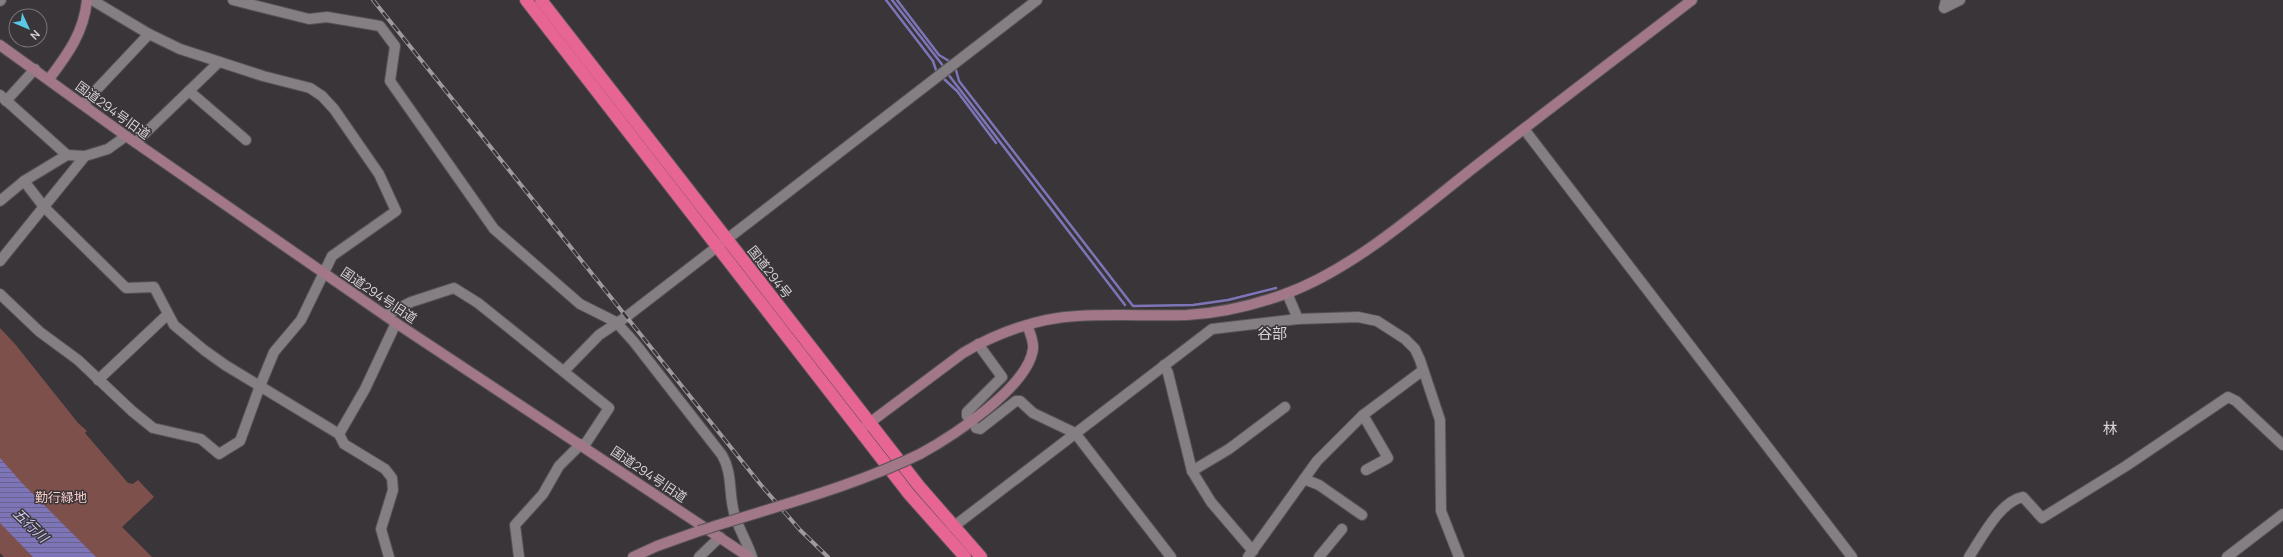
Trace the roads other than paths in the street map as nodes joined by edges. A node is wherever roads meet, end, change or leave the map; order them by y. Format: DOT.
graph roads {
  1 [pos="87,0"];
  2 [pos="92,0"];
  3 [pos="233,0"];
  4 [pos="526,0"];
  5 [pos="541,0"];
  6 [pos="1037,0"];
  7 [pos="1692,0"];
  8 [pos="1946,0"];
  9 [pos="1960,0"];
  10 [pos="149,34"];
  11 [pos="0,45"];
  12 [pos="219,62"];
  13 [pos="35,70"];
  14 [pos="49,79"];
  15 [pos="189,91"];
  16 [pos="3,98"];
  17 [pos="83,104"];
  18 [pos="1524,129"];
  19 [pos="126,136"];
  20 [pos="246,140"];
  21 [pos="136,142"];
  22 [pos="67,155"];
  23 [pos="84,156"];
  24 [pos="24,181"];
  25 [pos="2,196"];
  26 [pos="44,207"];
  27 [pos="722,242"];
  28 [pos="0,261"];
  29 [pos="325,273"];
  30 [pos="1288,293"];
  31 [pos="0,294"];
  32 [pos="167,315"];
  33 [pos="386,315"];
  34 [pos="1298,319"];
  35 [pos="616,322"];
  36 [pos="396,323"];
  37 [pos="1027,325"];
  38 [pos="978,344"];
  39 [pos="1164,365"];
  40 [pos="564,371"];
  41 [pos="1422,371"];
  42 [pos="98,380"];
  43 [pos="260,386"];
  44 [pos="1285,407"];
  45 [pos="1363,415"];
  46 [pos="967,416"];
  47 [pos="870,423"];
  48 [pos="976,428"];
  49 [pos="860,431"];
  50 [pos="1075,433"];
  51 [pos="339,434"];
  52 [pos="2283,444"];
  53 [pos="583,445"];
  54 [pos="1366,470"];
  55 [pos="1192,471"];
  56 [pos="1304,480"];
  57 [pos="2283,514"];
  58 [pos="1362,515"];
  59 [pos="953,527"];
  60 [pos="1342,529"];
  61 [pos="720,537"];
  62 [pos="1251,554"];
  63 [pos="389,557"];
  64 [pos="519,557"];
  65 [pos="633,557"];
  66 [pos="699,557"];
  67 [pos="749,557"];
  68 [pos="752,557"];
  69 [pos="965,557"];
  70 [pos="982,557"];
  71 [pos="1171,557"];
  72 [pos="1319,557"];
  73 [pos="1459,557"];
  74 [pos="1852,557"];
  75 [pos="1969,557"];
  76 [pos="2227,557"];
  1 -- 14 [label="street"];
  2 -- 10 [label="street"];
  3 -- 35 [label="street"];
  4 -- 27 [label="highway, 国道294号"];
  5 -- 27 [label="highway, 国道294号"];
  6 -- 27 [label="street"];
  7 -- 18 [label="street"];
  8 -- 9 [label="street"];
  10 -- 12 [label="street"];
  10 -- 17 [label="street"];
  11 -- 13 [label="street, 国道294号旧道"];
  12 -- 15 [label="street"];
  12 -- 29 [label="street"];
  13 -- 14 [label="street, 国道294号旧道"];
  13 -- 16 [label="street"];
  14 -- 17 [label="street, 国道294号旧道"];
  15 -- 20 [label="street"];
  15 -- 21 [label="street"];
  16 -- 22 [label="street"];
  17 -- 19 [label="street, 国道294号旧道"];
  18 -- 30 [label="street"];
  18 -- 74 [label="street"];
  19 -- 21 [label="street, 国道294号旧道"];
  19 -- 23 [label="street"];
  21 -- 29 [label="street, 国道294号旧道"];
  22 -- 23 [label="street"];
  22 -- 24 [label="street"];
  23 -- 26 [label="street"];
  24 -- 25 [label="street"];
  24 -- 26 [label="street"];
  26 -- 28 [label="street"];
  26 -- 32 [label="street"];
  27 -- 35 [label="street"];
  27 -- 47 [label="highway, 国道294号"];
  27 -- 49 [label="highway, 国道294号"];
  29 -- 33 [label="street, 国道294号旧道"];
  29 -- 43 [label="street"];
  30 -- 34 [label="street"];
  30 -- 37 [label="street"];
  31 -- 42 [label="street"];
  32 -- 42 [label="street"];
  32 -- 43 [label="street"];
  33 -- 36 [label="street, 国道294号旧道"];
  33 -- 40 [label="street"];
  34 -- 39 [label="street"];
  34 -- 41 [label="street"];
  35 -- 40 [label="street"];
  35 -- 68 [label="street"];
  36 -- 51 [label="street"];
  36 -- 53 [label="street, 国道294号旧道"];
  37 -- 38 [label="street"];
  37 -- 65 [label="street, bridge"];
  38 -- 46 [label="street"];
  38 -- 47 [label="street"];
  39 -- 50 [label="street"];
  39 -- 55 [label="street"];
  40 -- 53 [label="street"];
  41 -- 45 [label="street"];
  41 -- 73 [label="street"];
  42 -- 43 [label="street"];
  43 -- 51 [label="street"];
  44 -- 55 [label="street"];
  45 -- 54 [label="street"];
  45 -- 56 [label="street"];
  47 -- 49 [label="street"];
  47 -- 59 [label="highway, 国道294号"];
  48 -- 50 [label="street"];
  49 -- 69 [label="highway, 国道294号"];
  50 -- 59 [label="street"];
  50 -- 71 [label="street"];
  51 -- 63 [label="street"];
  52 -- 75 [label="street"];
  53 -- 61 [label="street, 国道294号旧道"];
  53 -- 64 [label="street"];
  55 -- 62 [label="street"];
  56 -- 58 [label="street"];
  56 -- 62 [label="street"];
  57 -- 76 [label="street"];
  59 -- 70 [label="highway, 国道294号"];
  60 -- 72 [label="street"];
  61 -- 66 [label="street"];
  61 -- 67 [label="street, 国道294号旧道"];
}
